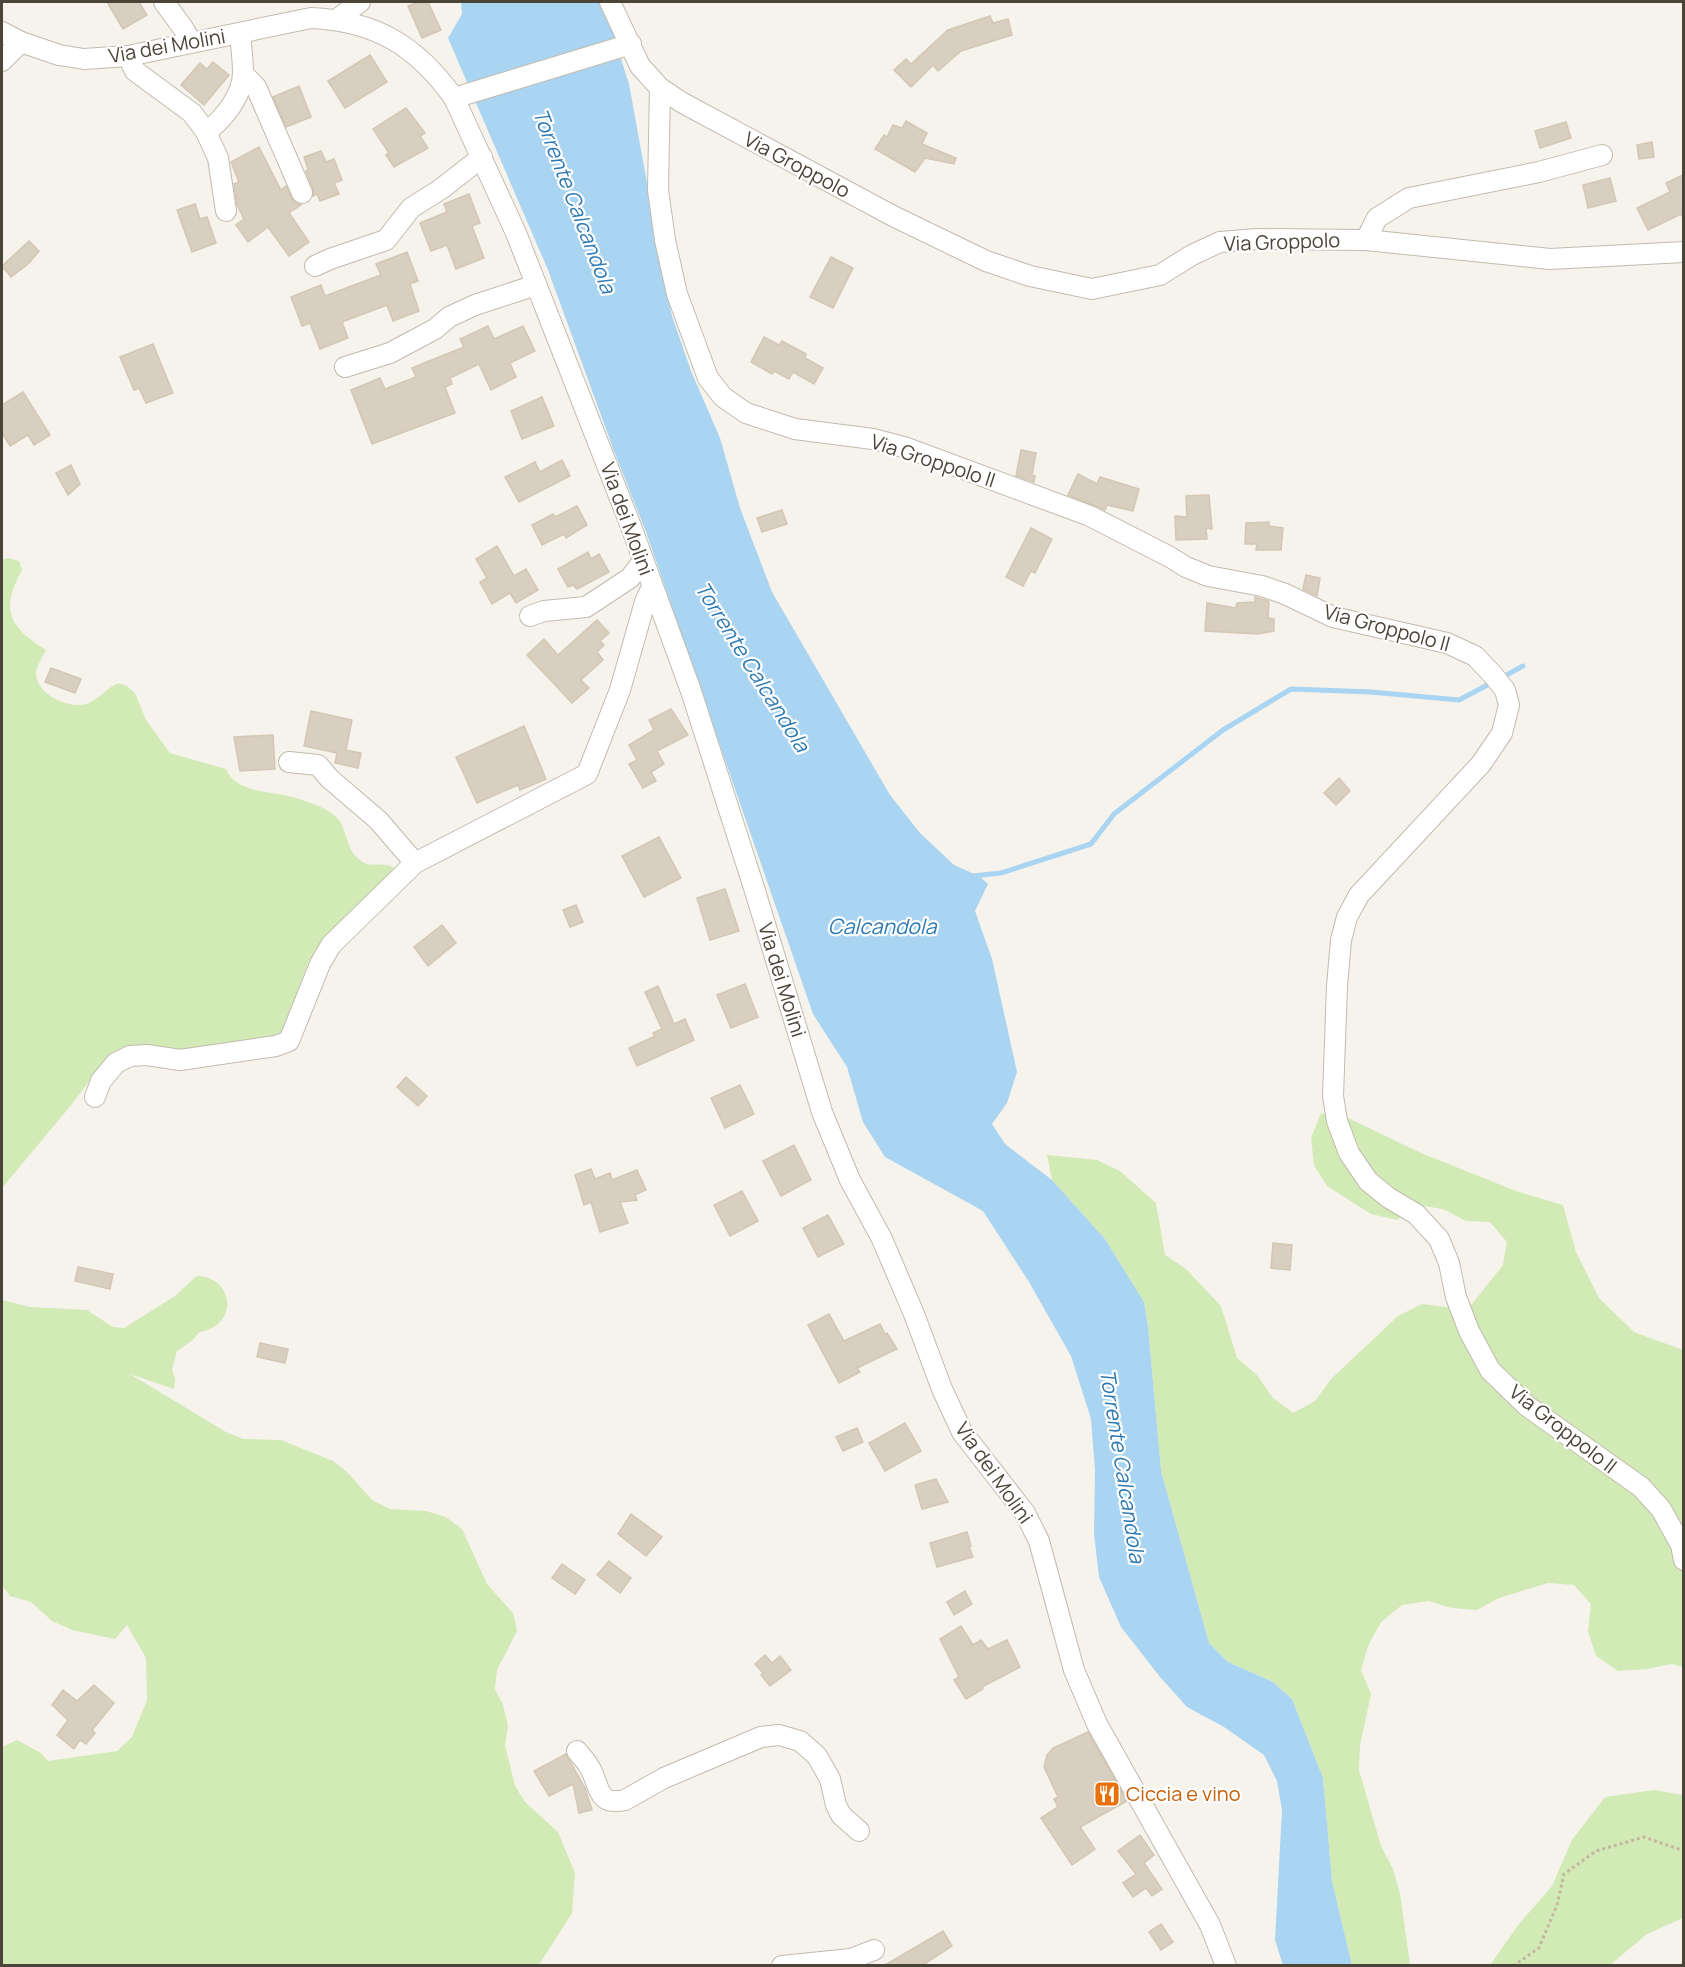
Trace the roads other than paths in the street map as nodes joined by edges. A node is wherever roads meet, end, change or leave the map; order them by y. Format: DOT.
graph roads {
  1 [pos="164,2"];
  2 [pos="360,2"];
  3 [pos="610,2"];
  4 [pos="336,20"];
  5 [pos="2,32"];
  6 [pos="240,34"];
  7 [pos="21,42"];
  8 [pos="191,42"];
  9 [pos="626,46"];
  10 [pos="128,56"];
  11 [pos="2,62"];
  12 [pos="243,74"];
  13 [pos="660,88"];
  14 [pos="460,96"];
  15 [pos="206,132"];
  16 [pos="1602,155"];
  17 [pos="482,157"];
  18 [pos="302,194"];
  19 [pos="226,211"];
  20 [pos="1366,240"];
  21 [pos="1683,252"];
  22 [pos="315,266"];
  23 [pos="536,285"];
  24 [pos="345,367"];
  25 [pos="643,561"];
  26 [pos="652,587"];
  27 [pos="530,616"];
  28 [pos="289,762"];
  29 [pos="415,863"];
  30 [pos="95,1097"];
  31 [pos="1683,1560"];
  32 [pos="577,1751"];
  33 [pos="859,1831"];
  34 [pos="874,1950"];
  35 [pos="782,1965"];
  36 [pos="1226,1965"];
  1 -- 8 [label="street"];
  2 -- 4 [label="street"];
  3 -- 9 [label="street, Via Groppolo"];
  4 -- 6 [label="street, Via dei Molini"];
  4 -- 14 [label="street, Via dei Molini"];
  5 -- 7 [label="street, Via dei Molini"];
  6 -- 8 [label="street, Via dei Molini"];
  6 -- 12 [label="street"];
  7 -- 10 [label="street, Via dei Molini"];
  7 -- 11 [label="street"];
  8 -- 10 [label="street, Via dei Molini"];
  9 -- 13 [label="street, Via Groppolo"];
  9 -- 14 [label="street"];
  10 -- 15 [label="street"];
  12 -- 15 [label="street"];
  12 -- 18 [label="street"];
  13 -- 20 [label="street, Via Groppolo"];
  13 -- 31 [label="street, Via Groppolo II"];
  14 -- 17 [label="street, Via dei Molini"];
  15 -- 19 [label="street"];
  16 -- 20 [label="street"];
  17 -- 22 [label="street"];
  17 -- 23 [label="street, Via dei Molini"];
  20 -- 21 [label="street, Via Groppolo"];
  23 -- 24 [label="street"];
  23 -- 25 [label="street, Via dei Molini"];
  25 -- 26 [label="street, Via dei Molini"];
  25 -- 27 [label="street"];
  26 -- 29 [label="street"];
  26 -- 36 [label="street, Via dei Molini"];
  28 -- 29 [label="street"];
  29 -- 30 [label="street"];
  32 -- 33 [label="street"];
  34 -- 35 [label="street"];
}
